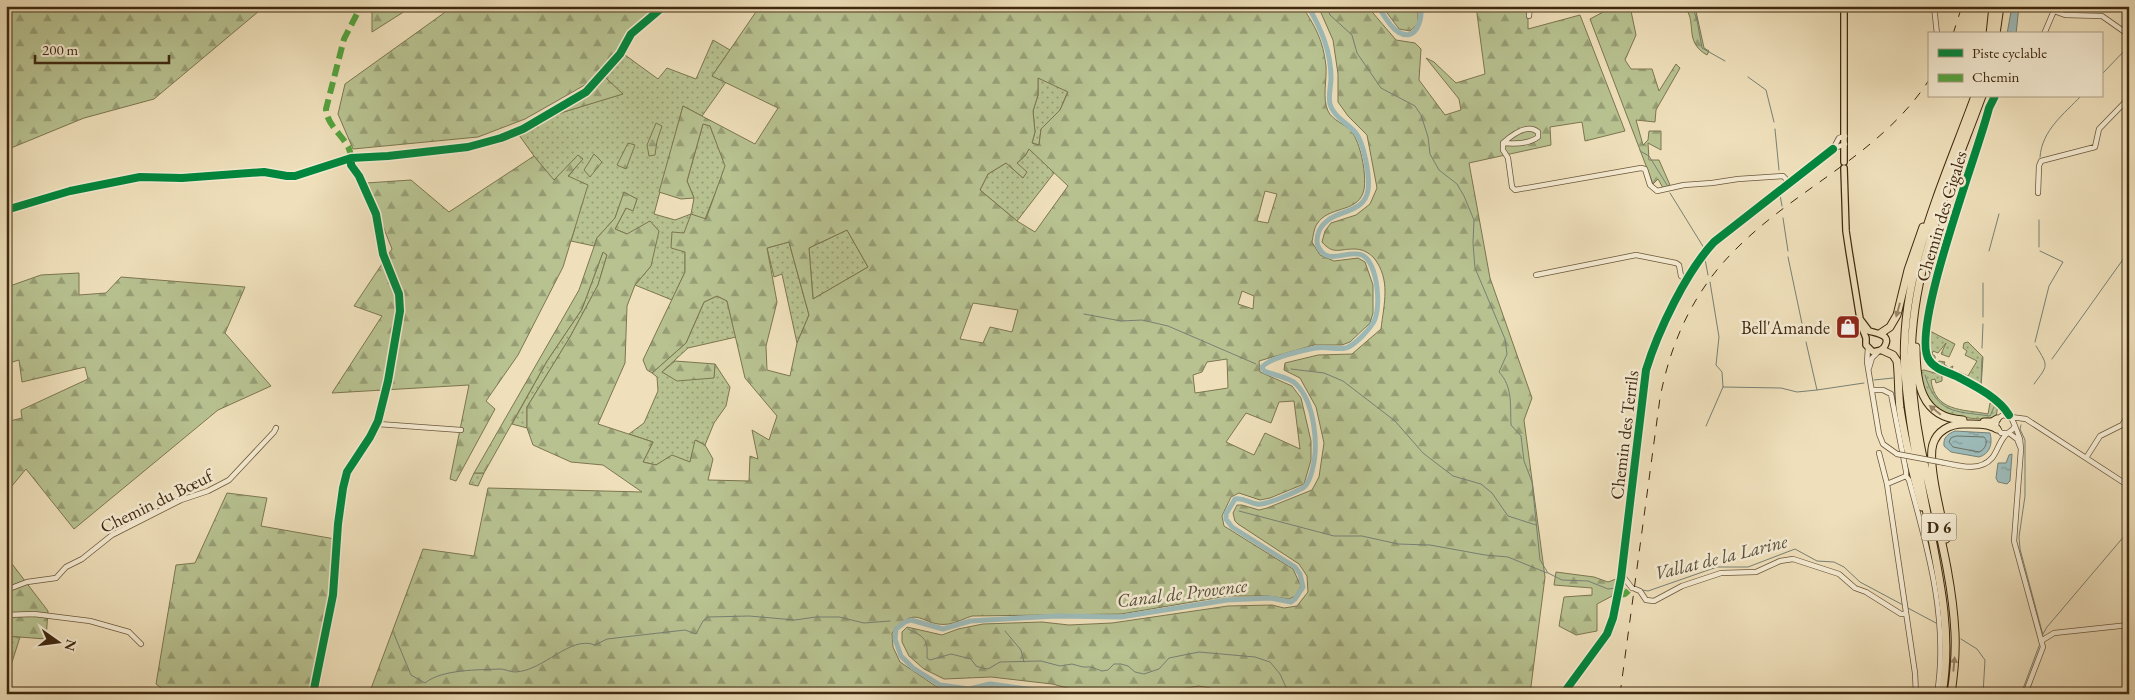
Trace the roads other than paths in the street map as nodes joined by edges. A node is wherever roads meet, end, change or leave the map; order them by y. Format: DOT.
graph roads {
  1 [pos="664,6"];
  2 [pos="1530,6"];
  3 [pos="1844,6"];
  4 [pos="1934,6"];
  5 [pos="1993,6"];
  6 [pos="2000,6"];
  7 [pos="2055,8"];
  8 [pos="1529,16"];
  9 [pos="1937,32"];
  10 [pos="1990,32"];
  11 [pos="1996,32"];
  12 [pos="2045,32"];
  13 [pos="2129,35"];
  14 [pos="1974,98"];
  15 [pos="1981,98"];
  16 [pos="1994,98"];
  17 [pos="2129,98"];
  18 [pos="1845,136"];
  19 [pos="1503,143"];
  20 [pos="1845,144"];
  21 [pos="1833,149"];
  22 [pos="351,158"];
  23 [pos="1946,176"];
  24 [pos="1790,182"];
  25 [pos="2038,193"];
  26 [pos="6,210"];
  27 [pos="1927,249"];
  28 [pos="1536,275"];
  29 [pos="1688,281"];
  30 [pos="1860,319"];
  31 [pos="1877,332"];
  32 [pos="1866,338"];
  33 [pos="1868,348"];
  34 [pos="1880,351"];
  35 [pos="1868,369"];
  36 [pos="1872,390"];
  37 [pos="1993,399"];
  38 [pos="2129,414"];
  39 [pos="2010,416"];
  40 [pos="1999,417"];
  41 [pos="2028,420"];
  42 [pos="378,424"];
  43 [pos="2015,426"];
  44 [pos="276,428"];
  45 [pos="461,430"];
  46 [pos="1998,430"];
  47 [pos="2009,433"];
  48 [pos="1998,447"];
  49 [pos="2021,449"];
  50 [pos="1879,453"];
  51 [pos="2086,458"];
  52 [pos="1906,476"];
  53 [pos="1887,484"];
  54 [pos="2129,486"];
  55 [pos="1938,566"];
  56 [pos="1621,578"];
  57 [pos="6,590"];
  58 [pos="1906,614"];
  59 [pos="6,615"];
  60 [pos="2129,625"];
  61 [pos="1955,634"];
  62 [pos="2041,641"];
  63 [pos="141,644"];
  64 [pos="313,694"];
  65 [pos="1563,694"];
  66 [pos="1916,694"];
  67 [pos="1937,694"];
  68 [pos="1942,694"];
  69 [pos="1951,694"];
  70 [pos="2025,694"];
  1 -- 22 [label="street"];
  2 -- 8 [label="street"];
  3 -- 18 [label="main road"];
  4 -- 9 [label="street"];
  5 -- 10 [label="highway"];
  6 -- 11 [label="highway"];
  7 -- 12 [label="street"];
  7 -- 13 [label="street"];
  14 -- 23 [label="highway, D 6"];
  15 -- 27 [label="highway, D 6"];
  16 -- 37 [label="street, Chemin des Cigales"];
  17 -- 25 [label="street"];
  18 -- 20 [label="main road"];
  18 -- 21 [label="street, Chemin des Terrils"];
  19 -- 19 [label="street"];
  19 -- 24 [label="street"];
  20 -- 21 [label="street, Chemin des Terrils"];
  20 -- 30 [label="main road"];
  21 -- 24 [label="street, Chemin des Terrils"];
  22 -- 26 [label="street"];
  22 -- 42 [label="street"];
  23 -- 31 [label="highway, one-way"];
  23 -- 55 [label="highway, D 6"];
  24 -- 29 [label="street, Chemin des Terrils"];
  40 -- 27 [label="highway, one-way"];
  27 -- 61 [label="highway, D 6"];
  28 -- 29 [label="street"];
  29 -- 56 [label="street, Chemin des Terrils"];
  30 -- 31 [label="main road"];
  30 -- 32 [label="main road"];
  31 -- 32 [label="main road"];
  31 -- 34 [label="main road"];
  32 -- 33 [label="main road"];
  33 -- 34 [label="main road"];
  33 -- 35 [label="street"];
  34 -- 35 [label="street"];
  34 -- 55 [label="highway"];
  35 -- 36 [label="street"];
  36 -- 48 [label="street, bridge"];
  36 -- 52 [label="street"];
  37 -- 39 [label="street, Chemin des Cigales"];
  37 -- 40 [label="street"];
  38 -- 51 [label="street"];
  39 -- 40 [label="street"];
  39 -- 41 [label="street"];
  39 -- 43 [label="street"];
  40 -- 46 [label="street"];
  41 -- 43 [label="street"];
  41 -- 51 [label="street"];
  42 -- 45 [label="street"];
  42 -- 64 [label="street"];
  43 -- 47 [label="street"];
  43 -- 49 [label="street"];
  44 -- 57 [label="street, Chemin du Bœuf"];
  46 -- 47 [label="street"];
  46 -- 48 [label="street"];
  46 -- 61 [label="highway"];
  47 -- 48 [label="street"];
  47 -- 49 [label="street"];
  49 -- 62 [label="street"];
  50 -- 53 [label="street"];
  51 -- 54 [label="street"];
  52 -- 53 [label="street"];
  52 -- 67 [label="street"];
  53 -- 58 [label="street"];
  55 -- 68 [label="highway, D 6"];
  56 -- 58 [label="street"];
  56 -- 65 [label="street, Chemin des Terrils"];
  58 -- 66 [label="street"];
  59 -- 63 [label="street"];
  60 -- 62 [label="street"];
  69 -- 61 [label="highway, D 6, one-way"];
  62 -- 70 [label="street"];
}
